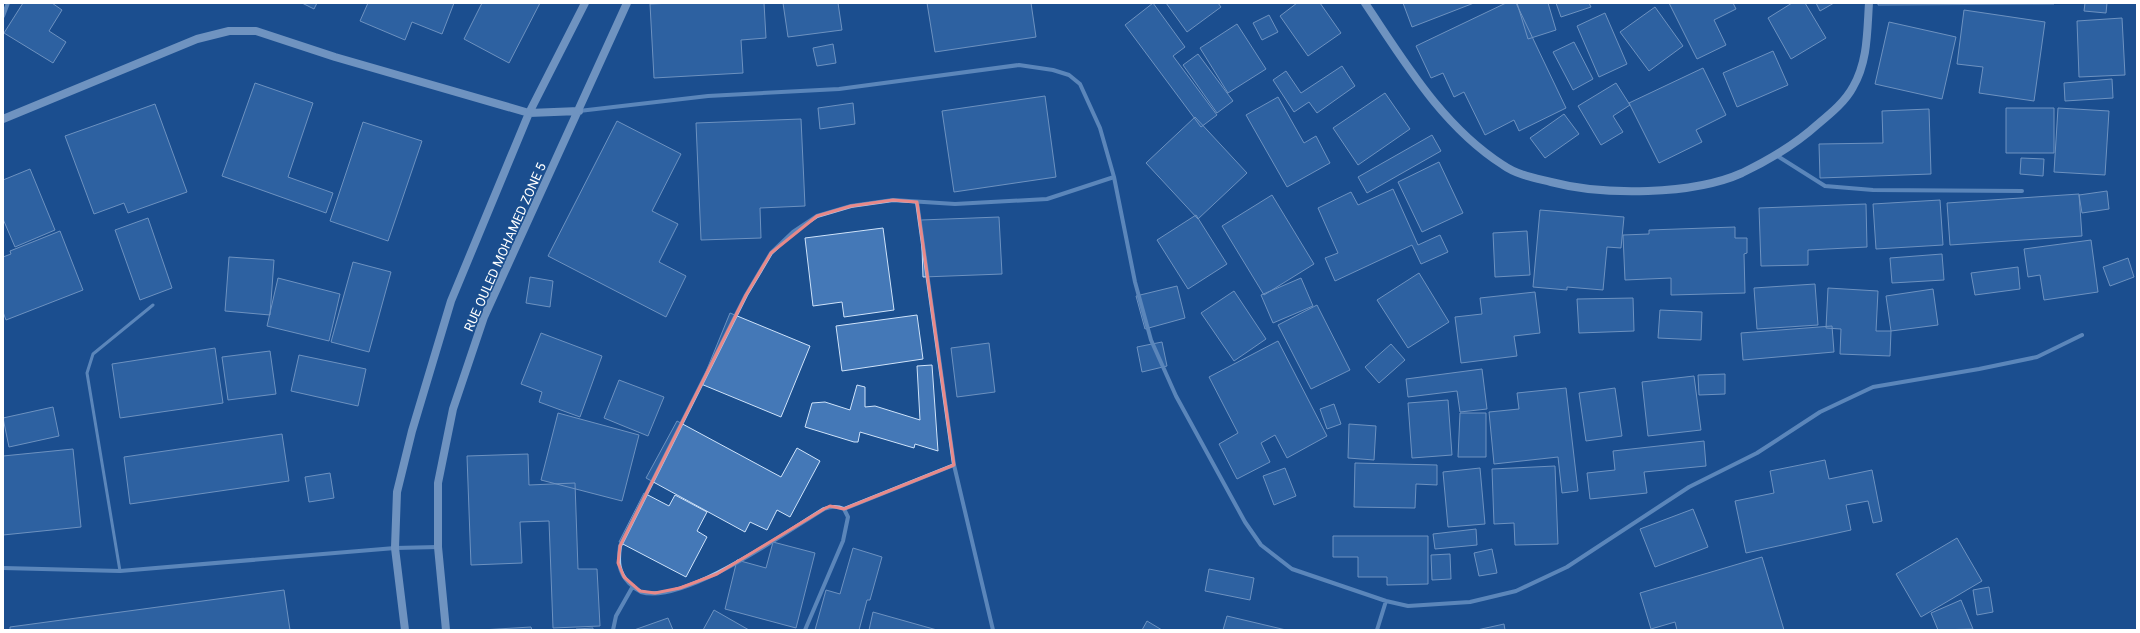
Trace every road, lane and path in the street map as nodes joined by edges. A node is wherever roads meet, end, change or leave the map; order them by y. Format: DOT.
graph roads {
  1 [pos="8,3"];
  2 [pos="585,3"];
  3 [pos="627,3"];
  4 [pos="1365,3"];
  5 [pos="1869,3"];
  6 [pos="3,16"];
  7 [pos="579,111"];
  8 [pos="529,113"];
  9 [pos="3,119"];
  10 [pos="1776,155"];
  11 [pos="1114,177"];
  12 [pos="2022,191"];
  13 [pos="917,202"];
  14 [pos="153,304"];
  15 [pos="2082,335"];
  16 [pos="954,465"];
  17 [pos="844,509"];
  18 [pos="438,547"];
  19 [pos="395,548"];
  20 [pos="3,568"];
  21 [pos="120,571"];
  22 [pos="633,586"];
  23 [pos="1386,601"];
  24 [pos="405,630"];
  25 [pos="446,630"];
  26 [pos="614,630"];
  27 [pos="804,630"];
  28 [pos="993,630"];
  29 [pos="1377,630"];
  1 -- 6 [label="street"];
  2 -- 8 [label="street, RUE OULED MOHAMED ZONE 5"];
  3 -- 7 [label="street, RUE OULED MOHAMED ZONE 5"];
  4 -- 10 [label="street"];
  5 -- 10 [label="street"];
  7 -- 8 [label="street"];
  7 -- 11 [label="street"];
  7 -- 18 [label="street, RUE OULED MOHAMED ZONE 5"];
  8 -- 9 [label="street"];
  8 -- 19 [label="street, RUE OULED MOHAMED ZONE 5"];
  10 -- 12 [label="street"];
  11 -- 13 [label="street"];
  11 -- 23 [label="street"];
  13 -- 16 [label="street"];
  13 -- 22 [label="street"];
  14 -- 21 [label="lane"];
  15 -- 23 [label="street"];
  16 -- 17 [label="street"];
  16 -- 28 [label="street"];
  17 -- 22 [label="street"];
  17 -- 27 [label="street"];
  18 -- 19 [label="street"];
  18 -- 25 [label="street, RUE OULED MOHAMED ZONE 5"];
  19 -- 21 [label="street"];
  19 -- 24 [label="street, RUE OULED MOHAMED ZONE 5"];
  20 -- 21 [label="street"];
  22 -- 26 [label="street"];
  23 -- 29 [label="street"];
}
